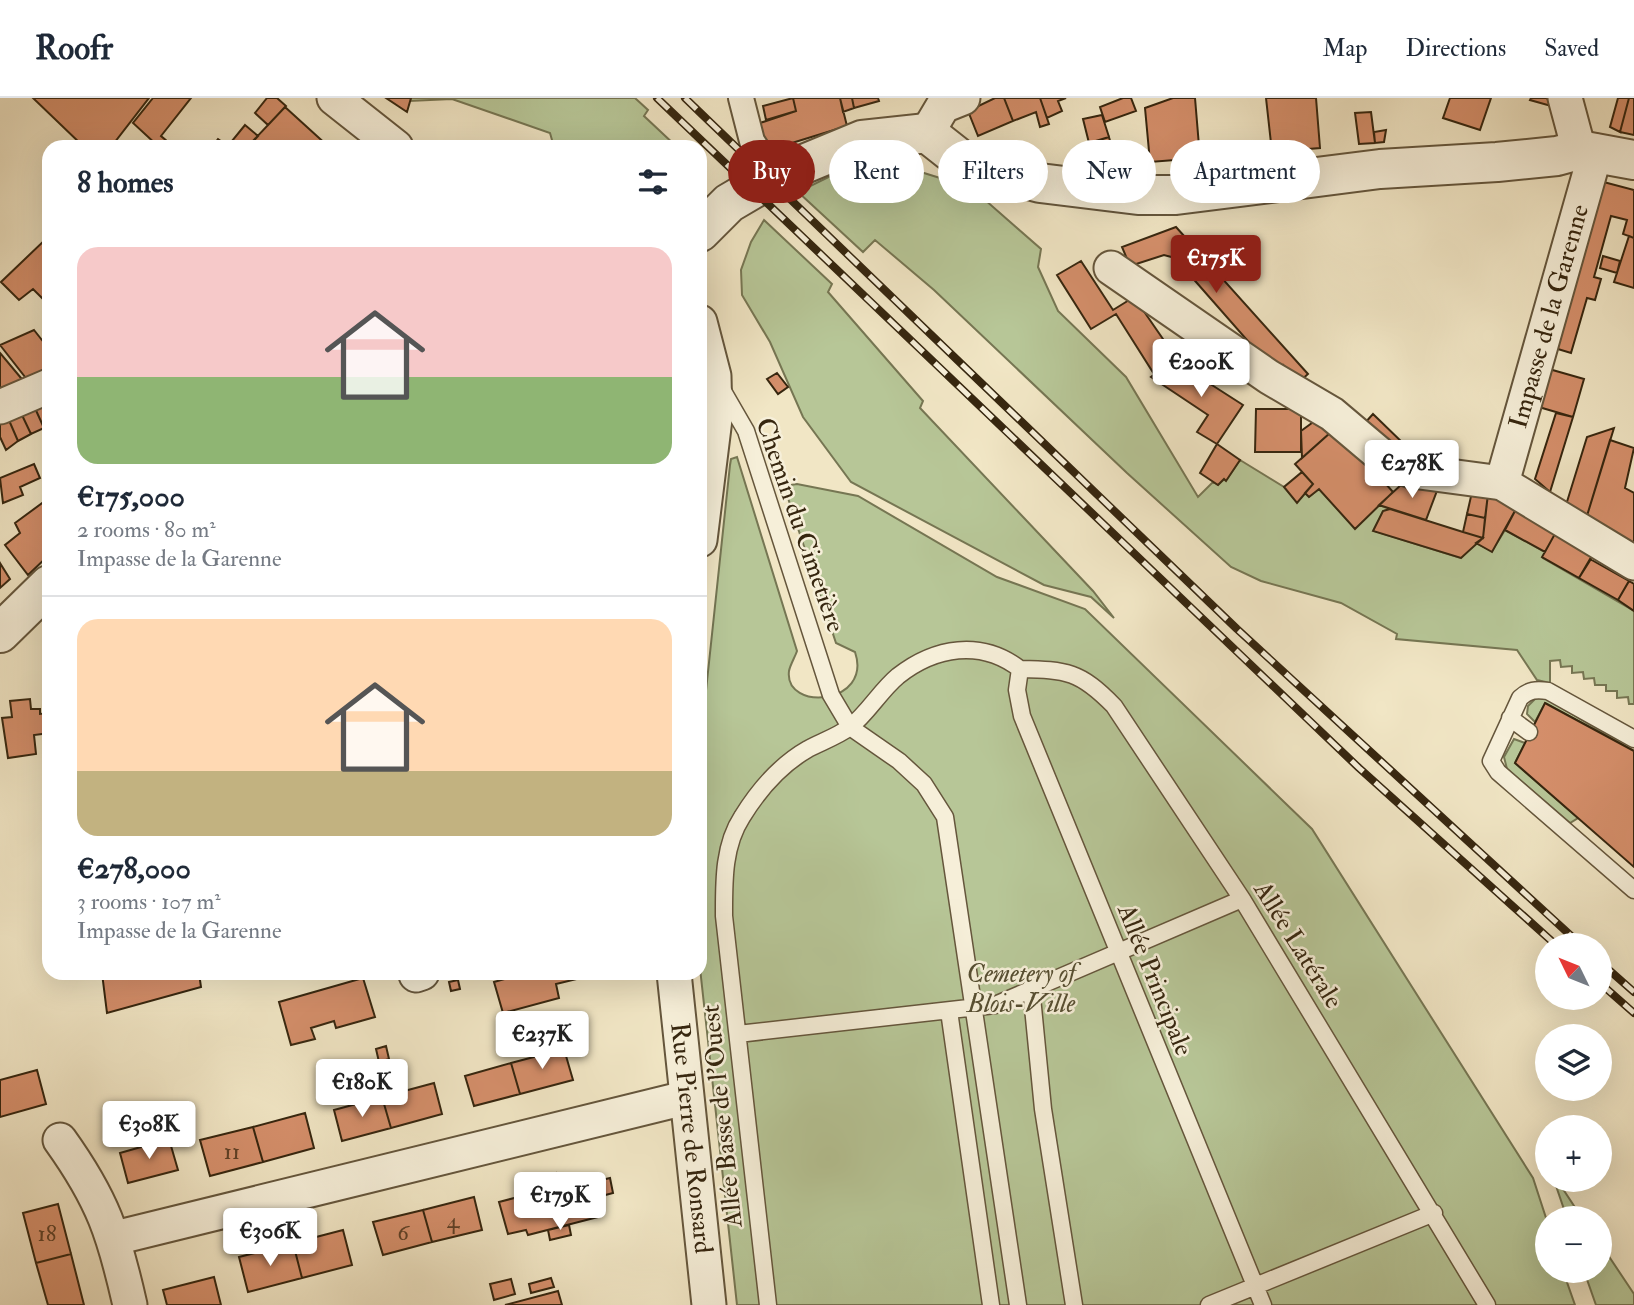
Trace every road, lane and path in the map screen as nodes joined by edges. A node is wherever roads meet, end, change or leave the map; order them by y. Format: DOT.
graph roads {
  1 [pos="334,98"];
  2 [pos="741,98"];
  3 [pos="963,98"];
  4 [pos="1565,98"];
  5 [pos="926,133"];
  6 [pos="387,140"];
  7 [pos="751,140"];
  8 [pos="1588,150"];
  9 [pos="815,159"];
  10 [pos="1634,160"];
  11 [pos="731,203"];
  12 [pos="707,225"];
  13 [pos="1111,268"];
  14 [pos="707,377"];
  15 [pos="42,389"];
  16 [pos="0,407"];
  17 [pos="1502,483"];
  18 [pos="707,484"];
  19 [pos="1634,563"];
  20 [pos="42,592"];
  21 [pos="0,633"];
  22 [pos="1020,669"];
  23 [pos="1510,718"];
  24 [pos="850,727"];
  25 [pos="1530,732"];
  26 [pos="1634,739"];
  27 [pos="1634,890"];
  28 [pos="1242,899"];
  29 [pos="1116,951"];
  30 [pos="675,980"];
  31 [pos="1031,987"];
  32 [pos="973,1006"];
  33 [pos="949,1011"];
  34 [pos="738,1034"];
  35 [pos="685,1098"];
  36 [pos="60,1140"];
  37 [pos="1434,1213"];
  38 [pos="115,1238"];
  39 [pos="1256,1286"];
  40 [pos="130,1305"];
  41 [pos="709,1305"];
  42 [pos="768,1305"];
  43 [pos="990,1305"];
  44 [pos="1018,1305"];
  45 [pos="1074,1305"];
  46 [pos="1209,1305"];
  47 [pos="1263,1305"];
  48 [pos="1487,1305"];
  1 -- 6 [label="street"];
  2 -- 7 [label="street"];
  3 -- 5 [label="street"];
  4 -- 8 [label="street"];
  5 -- 8 [label="street"];
  5 -- 9 [label="street"];
  8 -- 10 [label="street"];
  8 -- 17 [label="street, Impasse de la Garenne"];
  11 -- 12 [label="street"];
  13 -- 17 [label="street"];
  14 -- 18 [label="street"];
  14 -- 24 [label="lane, Chemin du Cimetière"];
  15 -- 16 [label="street"];
  17 -- 19 [label="street"];
  20 -- 21 [label="street"];
  22 -- 24 [label="lane, Allée Basse de l'Ouest"];
  22 -- 28 [label="lane, Allée Latérale"];
  22 -- 29 [label="lane, Allée Principale"];
  23 -- 25 [label="lane"];
  23 -- 26 [label="lane"];
  23 -- 27 [label="lane"];
  24 -- 32 [label="lane"];
  24 -- 34 [label="lane, Allée Basse de l'Ouest"];
  28 -- 29 [label="lane"];
  28 -- 37 [label="lane, Allée Latérale"];
  29 -- 31 [label="lane"];
  29 -- 39 [label="lane, Allée Principale"];
  30 -- 35 [label="street, Rue Pierre de Ronsard"];
  31 -- 32 [label="lane"];
  31 -- 45 [label="lane"];
  32 -- 33 [label="lane"];
  32 -- 44 [label="lane"];
  33 -- 34 [label="lane"];
  33 -- 43 [label="lane"];
  34 -- 42 [label="lane, Allée Basse de l'Ouest"];
  35 -- 38 [label="street"];
  35 -- 41 [label="street, Rue Pierre de Ronsard"];
  36 -- 38 [label="street"];
  37 -- 39 [label="lane"];
  37 -- 48 [label="lane, Allée Latérale"];
  38 -- 40 [label="street"];
  39 -- 46 [label="lane"];
  39 -- 47 [label="lane, Allée Principale"];
}
